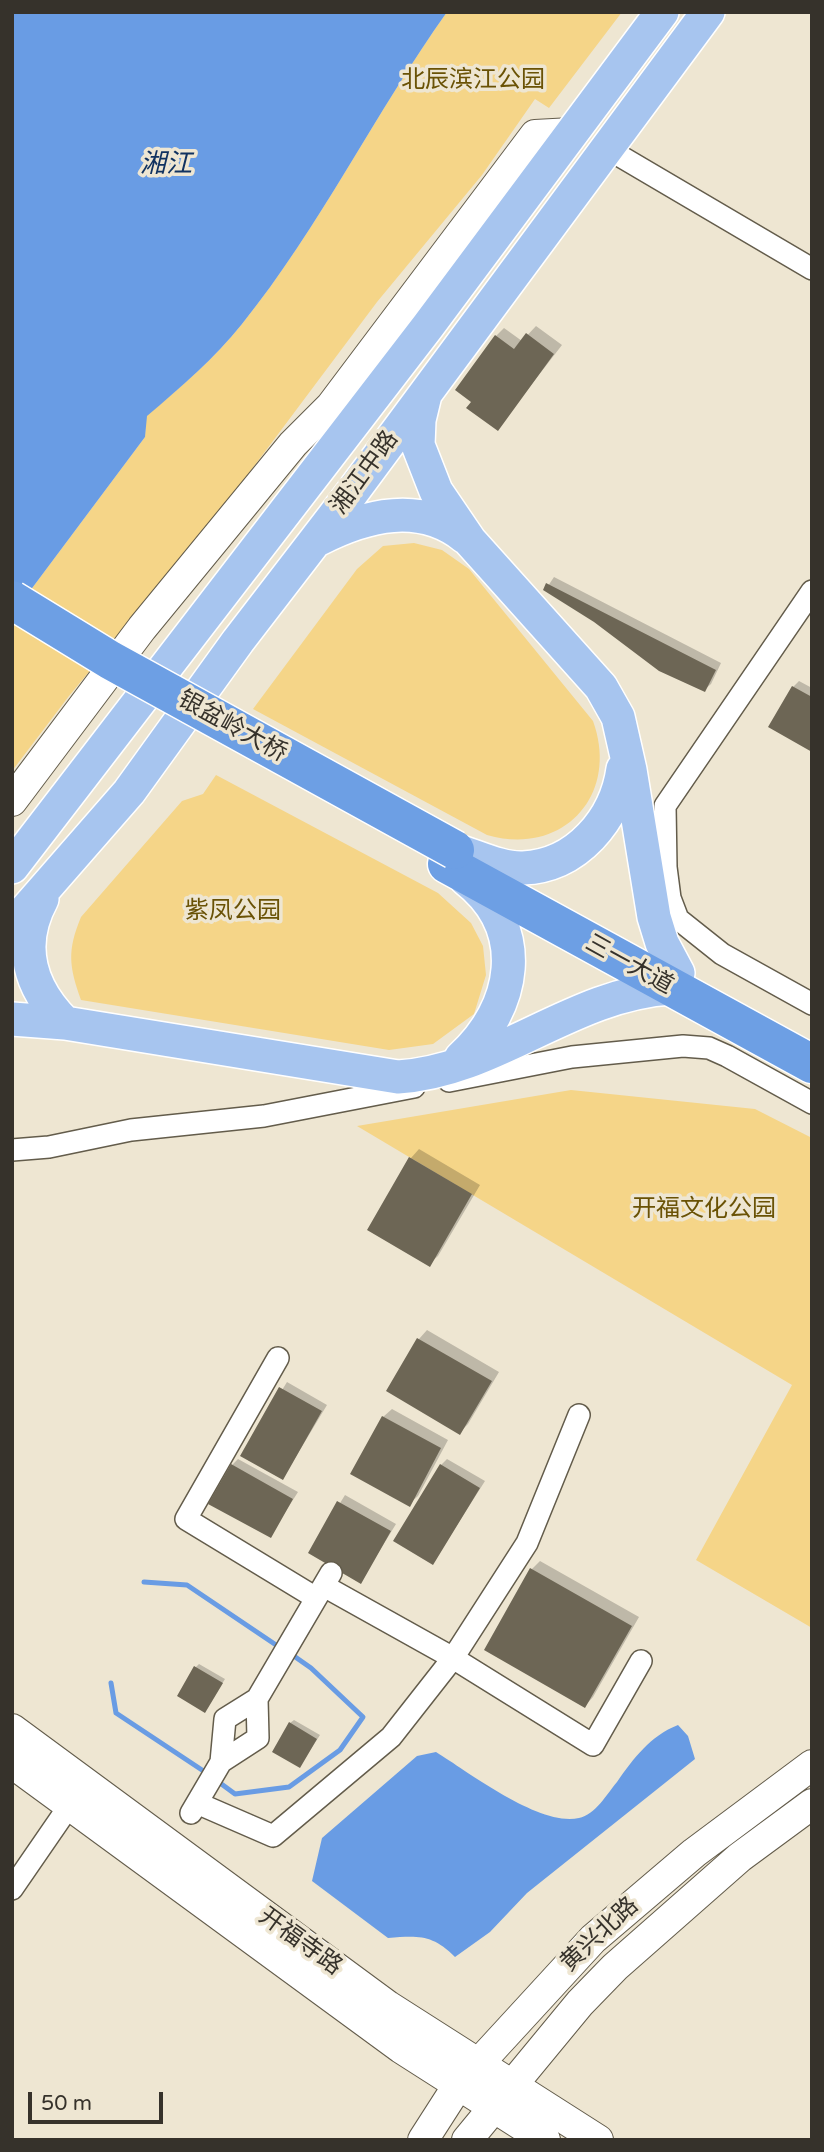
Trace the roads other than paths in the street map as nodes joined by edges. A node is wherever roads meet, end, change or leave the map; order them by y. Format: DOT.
graph roads {
  1 [pos="662,12"];
  2 [pos="708,12"];
  3 [pos="572,133"];
  4 [pos="608,149"];
  5 [pos="812,269"];
  6 [pos="427,389"];
  7 [pos="369,400"];
  8 [pos="293,444"];
  9 [pos="317,540"];
  10 [pos="470,541"];
  11 [pos="812,592"];
  12 [pos="12,600"];
  13 [pos="12,622"];
  14 [pos="624,746"];
  15 [pos="12,801"];
  16 [pos="451,857"];
  17 [pos="12,867"];
  18 [pos="48,887"];
  19 [pos="12,926"];
  20 [pos="674,980"];
  21 [pos="812,1004"];
  22 [pos="12,1019"];
  23 [pos="65,1023"];
  24 [pos="812,1044"];
  25 [pos="812,1064"];
  26 [pos="438,1072"];
  27 [pos="812,1102"];
  28 [pos="12,1150"];
  29 [pos="278,1358"];
  30 [pos="579,1415"];
  31 [pos="324,1586"];
  32 [pos="453,1658"];
  33 [pos="641,1661"];
  34 [pos="257,1699"];
  35 [pos="12,1729"];
  36 [pos="221,1762"];
  37 [pos="12,1763"];
  38 [pos="812,1765"];
  39 [pos="77,1794"];
  40 [pos="812,1804"];
  41 [pos="12,1889"];
  42 [pos="478,2066"];
  43 [pos="457,2087"];
  44 [pos="502,2097"];
  45 [pos="423,2140"];
  46 [pos="467,2140"];
  47 [pos="545,2140"];
  48 [pos="598,2140"];
  1 -- 3 [label="main road, 湘江中路"];
  2 -- 4 [label="main road, 湘江中路"];
  3 -- 7 [label="main road, 湘江中路"];
  3 -- 8 [label="main road"];
  4 -- 5 [label="street"];
  4 -- 6 [label="main road, 湘江中路"];
  6 -- 9 [label="main road, 湘江中路"];
  6 -- 10 [label="main road"];
  7 -- 8 [label="main road"];
  7 -- 17 [label="main road, 湘江中路"];
  8 -- 15 [label="main road"];
  9 -- 10 [label="main road"];
  9 -- 18 [label="main road, 湘江中路"];
  10 -- 14 [label="main road"];
  11 -- 21 [label="street"];
  12 -- 16 [label="highway, 银盆岭大桥, bridge"];
  13 -- 16 [label="highway, 银盆岭大桥"];
  14 -- 16 [label="main road"];
  14 -- 20 [label="main road"];
  16 -- 20 [label="highway, 三一大道"];
  16 -- 26 [label="main road"];
  18 -- 19 [label="main road, 湘江中路"];
  18 -- 23 [label="main road"];
  20 -- 24 [label="highway, 三一大道"];
  20 -- 25 [label="highway, 三一大道"];
  20 -- 26 [label="main road"];
  22 -- 23 [label="main road"];
  23 -- 26 [label="main road"];
  27 -- 28 [label="street"];
  29 -- 31 [label="street"];
  30 -- 32 [label="street"];
  31 -- 32 [label="street"];
  31 -- 34 [label="street"];
  32 -- 33 [label="street"];
  32 -- 36 [label="street"];
  34 -- 36 [label="street"];
  34 -- 36 [label="street"];
  35 -- 39 [label="main road, 开福寺路"];
  37 -- 39 [label="main road, 开福寺路"];
  38 -- 42 [label="main road, 黄兴北路"];
  39 -- 41 [label="street"];
  39 -- 42 [label="main road, 开福寺路"];
  39 -- 43 [label="main road, 开福寺路"];
  40 -- 44 [label="main road, 黄兴北路"];
  42 -- 43 [label="main road, 黄兴北路"];
  42 -- 44 [label="main road, 开福寺路"];
  43 -- 44 [label="main road, 开福寺路"];
  43 -- 45 [label="main road, 黄兴北路"];
  44 -- 46 [label="main road, 黄兴北路"];
  44 -- 47 [label="main road, 开福寺路"];
  44 -- 48 [label="main road, 开福寺路"];
}
